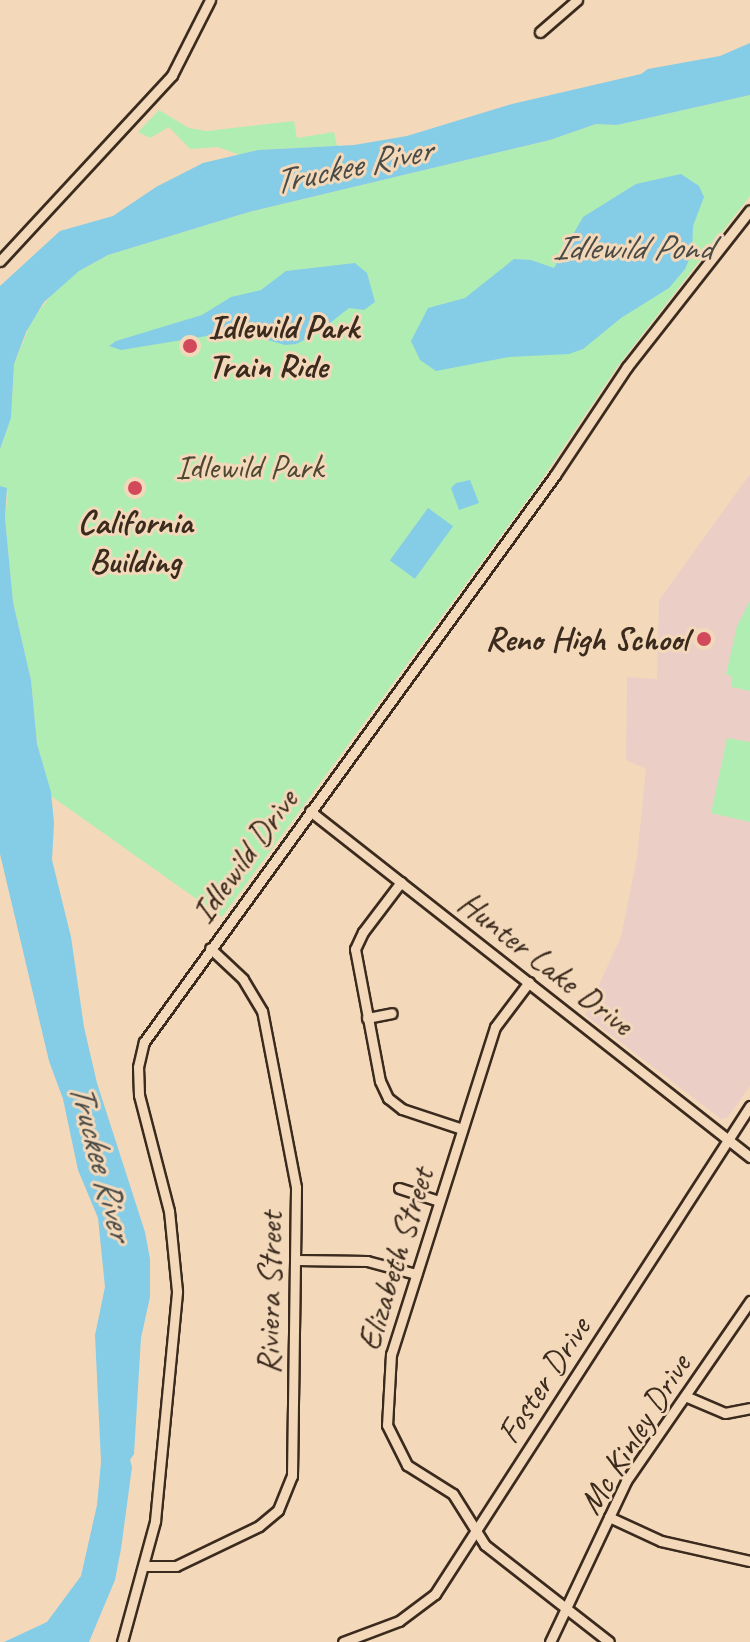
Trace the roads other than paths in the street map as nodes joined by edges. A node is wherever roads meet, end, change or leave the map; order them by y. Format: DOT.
graph roads {
  1 [pos="210,0"];
  2 [pos="577,0"];
  3 [pos="540,32"];
  4 [pos="750,210"];
  5 [pos="0,261"];
  6 [pos="310,811"];
  7 [pos="401,882"];
  8 [pos="210,948"];
  9 [pos="529,982"];
  10 [pos="392,1013"];
  11 [pos="367,1018"];
  12 [pos="750,1106"];
  13 [pos="462,1129"];
  14 [pos="728,1139"];
  15 [pos="750,1157"];
  16 [pos="399,1188"];
  17 [pos="439,1201"];
  18 [pos="296,1260"];
  19 [pos="416,1274"];
  20 [pos="750,1301"];
  21 [pos="685,1396"];
  22 [pos="750,1408"];
  23 [pos="609,1517"];
  24 [pos="475,1532"];
  25 [pos="750,1561"];
  26 [pos="145,1566"];
  27 [pos="566,1608"];
  28 [pos="122,1642"];
  29 [pos="343,1642"];
  30 [pos="550,1642"];
  31 [pos="609,1642"];
  1 -- 5 [label="street"];
  2 -- 3 [label="street"];
  4 -- 6 [label="street, Idlewild Drive"];
  6 -- 7 [label="street, Hunter Lake Drive"];
  6 -- 8 [label="street, Idlewild Drive"];
  7 -- 9 [label="street, Hunter Lake Drive"];
  7 -- 11 [label="street"];
  8 -- 18 [label="street, Riviera Street"];
  8 -- 26 [label="street, Idlewild Drive"];
  9 -- 13 [label="street, Elizabeth Street"];
  9 -- 14 [label="street, Hunter Lake Drive"];
  10 -- 11 [label="street"];
  11 -- 13 [label="street"];
  12 -- 14 [label="street, Foster Drive"];
  13 -- 17 [label="street, Elizabeth Street"];
  14 -- 15 [label="street, Hunter Lake Drive"];
  14 -- 24 [label="street, Foster Drive"];
  16 -- 17 [label="street"];
  17 -- 19 [label="street, Elizabeth Street"];
  18 -- 19 [label="street"];
  18 -- 26 [label="street, Riviera Street"];
  19 -- 24 [label="street, Elizabeth Street"];
  20 -- 21 [label="street, Mc Kinley Drive"];
  21 -- 22 [label="street"];
  21 -- 23 [label="street, Mc Kinley Drive"];
  23 -- 25 [label="street"];
  23 -- 27 [label="street, Mc Kinley Drive"];
  24 -- 27 [label="street, Elizabeth Street"];
  24 -- 29 [label="street, Foster Drive"];
  26 -- 28 [label="street, Idlewild Drive"];
  27 -- 30 [label="street, Mc Kinley Drive"];
  27 -- 31 [label="street, Elizabeth Street"];
}
